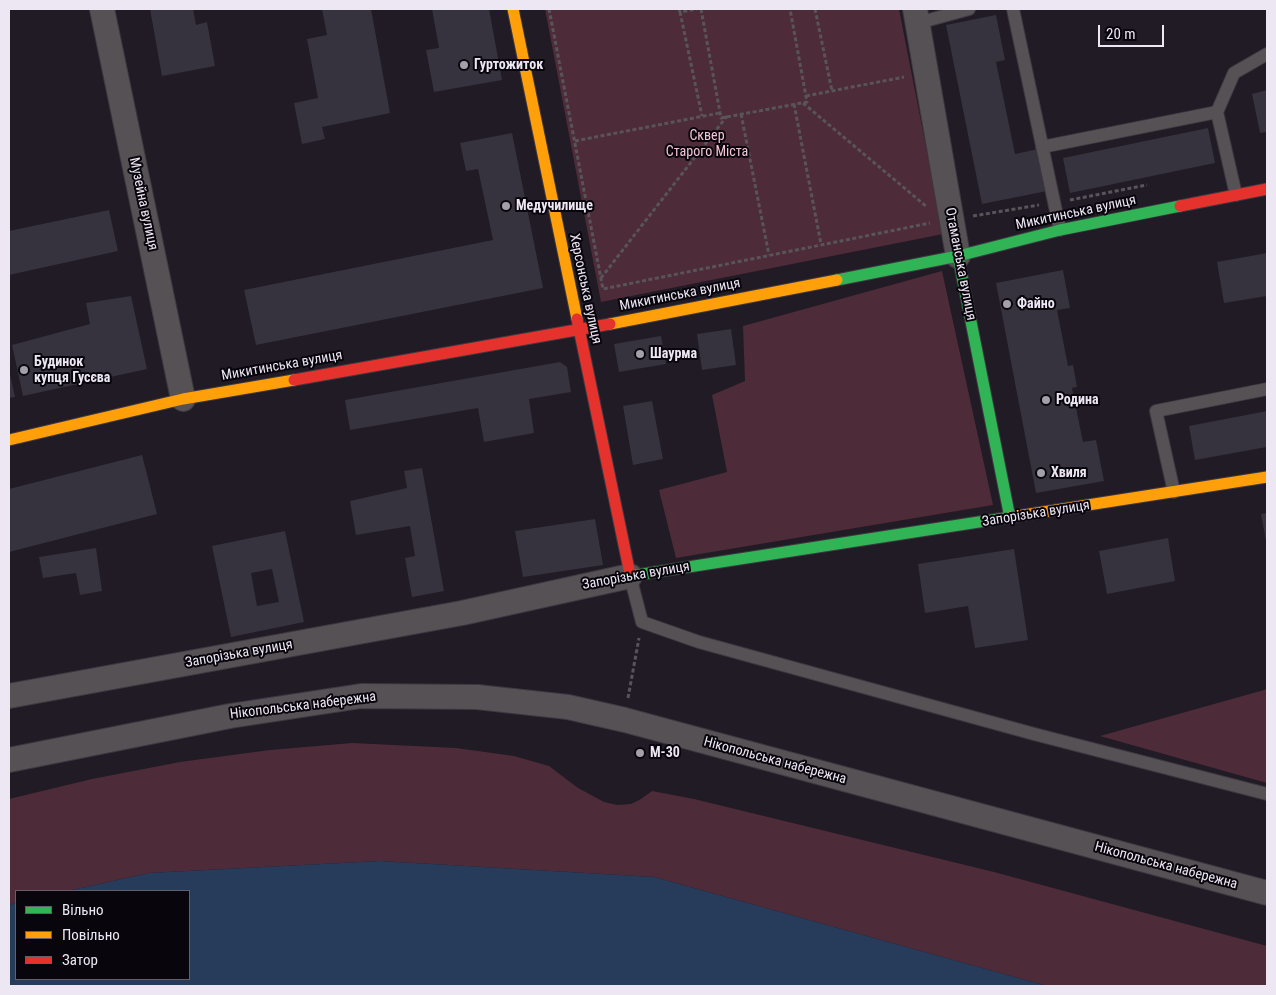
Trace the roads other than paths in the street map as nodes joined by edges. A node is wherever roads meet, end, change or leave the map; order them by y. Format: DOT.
graph roads {
  1 [pos="102,9"];
  2 [pos="513,9"];
  3 [pos="969,9"];
  4 [pos="1013,9"];
  5 [pos="916,16"];
  6 [pos="1267,54"];
  7 [pos="1217,112"];
  8 [pos="1042,147"];
  9 [pos="1267,189"];
  10 [pos="1236,195"];
  11 [pos="1060,230"];
  12 [pos="958,256"];
  13 [pos="578,330"];
  14 [pos="1267,389"];
  15 [pos="183,399"];
  16 [pos="9,440"];
  17 [pos="1267,477"];
  18 [pos="1174,492"];
  19 [pos="1010,518"];
  20 [pos="630,576"];
  21 [pos="9,696"];
  22 [pos="9,760"];
  23 [pos="1267,794"];
  24 [pos="1267,893"];
  1 -- 15 [label="street, Музейна вулиця"];
  2 -- 13 [label="street, Херсонська вулиця"];
  3 -- 5 [label="lane"];
  4 -- 8 [label="lane"];
  5 -- 12 [label="street, Отаманська вулиця"];
  6 -- 7 [label="lane"];
  7 -- 8 [label="lane"];
  7 -- 10 [label="lane"];
  8 -- 11 [label="lane"];
  9 -- 10 [label="street, Микитинська вулиця"];
  10 -- 11 [label="street, Микитинська вулиця"];
  11 -- 12 [label="street, Микитинська вулиця"];
  12 -- 13 [label="street, Микитинська вулиця"];
  12 -- 19 [label="street, Отаманська вулиця"];
  13 -- 15 [label="street, Микитинська вулиця"];
  13 -- 20 [label="street, Херсонська вулиця"];
  14 -- 18 [label="lane"];
  15 -- 16 [label="street, Микитинська вулиця"];
  17 -- 18 [label="street, Запорізька вулиця"];
  18 -- 19 [label="street, Запорізька вулиця"];
  19 -- 20 [label="street, Запорізька вулиця"];
  20 -- 21 [label="street, Запорізька вулиця"];
  20 -- 23 [label="lane"];
  22 -- 24 [label="street, Нікопольська набережна"];
}
